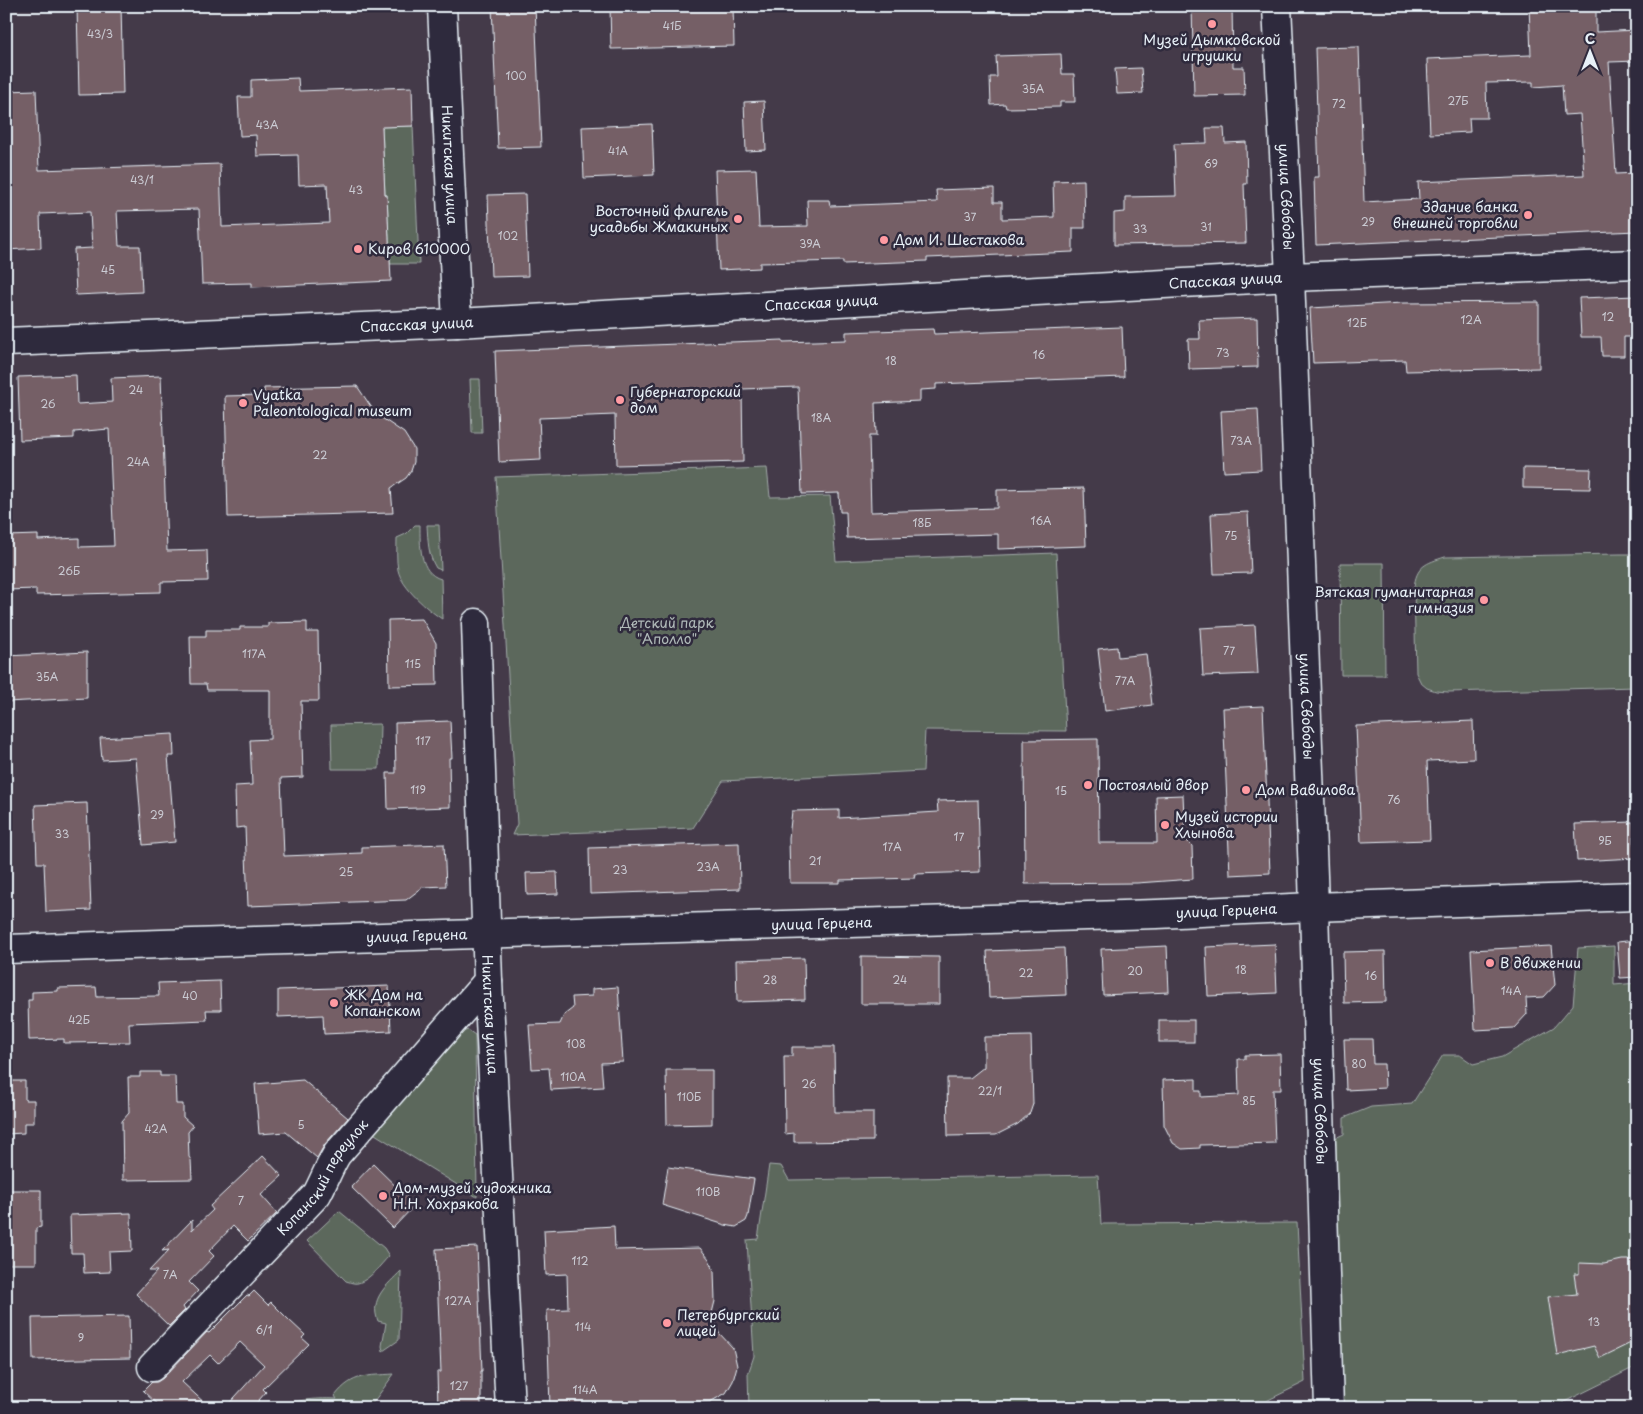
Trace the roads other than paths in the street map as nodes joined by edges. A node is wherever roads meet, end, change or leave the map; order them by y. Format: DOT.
graph roads {
  1 [pos="442,6"];
  2 [pos="1277,6"];
  3 [pos="1637,264"];
  4 [pos="1290,277"];
  5 [pos="457,323"];
  6 [pos="6,342"];
  7 [pos="476,623"];
  8 [pos="1637,896"];
  9 [pos="1313,906"];
  10 [pos="487,933"];
  11 [pos="6,949"];
  12 [pos="488,981"];
  13 [pos="152,1367"];
  14 [pos="510,1408"];
  15 [pos="1329,1408"];
  1 -- 5 [label="street, Никитская улица"];
  2 -- 4 [label="street, улица Свободы"];
  3 -- 4 [label="street, Спасская улица"];
  4 -- 5 [label="street, Спасская улица"];
  4 -- 9 [label="street, улица Свободы"];
  5 -- 6 [label="street, Спасская улица"];
  7 -- 10 [label="street, Никитская улица"];
  8 -- 9 [label="street, улица Герцена"];
  9 -- 10 [label="street, улица Герцена"];
  9 -- 15 [label="street, улица Свободы"];
  10 -- 11 [label="street, улица Герцена"];
  10 -- 12 [label="street, Никитская улица"];
  12 -- 13 [label="street, Копанский переулок"];
  12 -- 14 [label="street, Никитская улица"];
}
